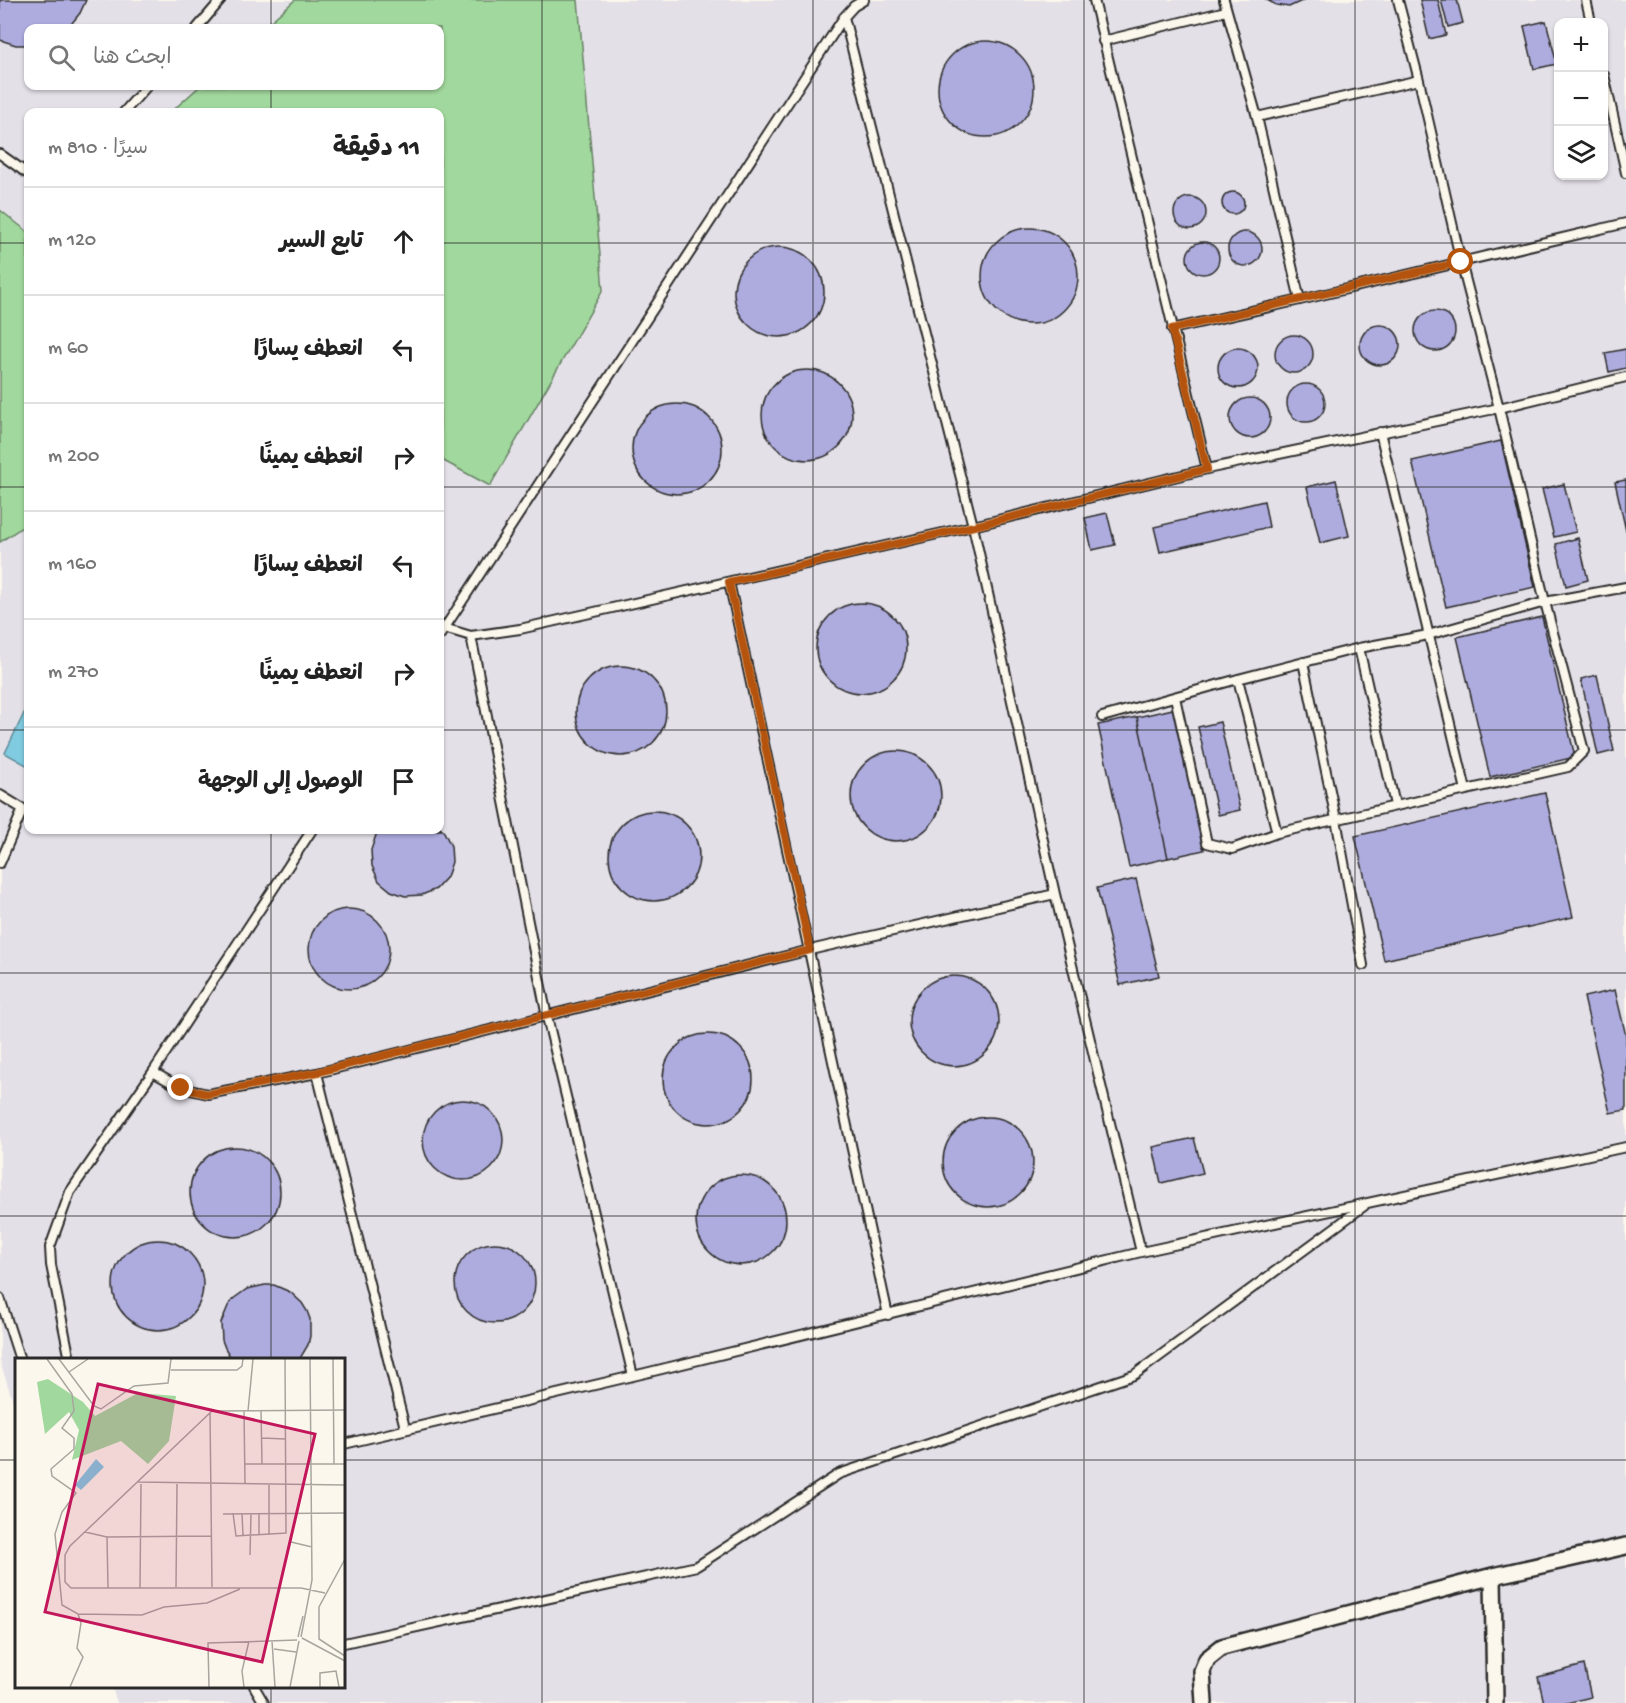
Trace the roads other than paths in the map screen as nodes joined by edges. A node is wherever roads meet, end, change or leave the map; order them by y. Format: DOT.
graph roads {
  1 [pos="221,0"];
  2 [pos="864,0"];
  3 [pos="1094,0"];
  4 [pos="1224,0"];
  5 [pos="1398,0"];
  6 [pos="1586,0"];
  7 [pos="1226,11"];
  8 [pos="844,17"];
  9 [pos="1590,18"];
  10 [pos="200,24"];
  11 [pos="1103,41"];
  12 [pos="1419,80"];
  13 [pos="143,90"];
  14 [pos="1608,93"];
  15 [pos="128,108"];
  16 [pos="1257,117"];
  17 [pos="0,154"];
  18 [pos="24,171"];
  19 [pos="1626,173"];
  20 [pos="1626,223"];
  21 [pos="1461,262"];
  22 [pos="1300,300"];
  23 [pos="1172,329"];
  24 [pos="1626,377"];
  25 [pos="1498,408"];
  26 [pos="1380,432"];
  27 [pos="1207,469"];
  28 [pos="974,526"];
  29 [pos="729,582"];
  30 [pos="1626,587"];
  31 [pos="1545,602"];
  32 [pos="444,629"];
  33 [pos="444,632"];
  34 [pos="1428,635"];
  35 [pos="471,636"];
  36 [pos="1359,648"];
  37 [pos="1303,663"];
  38 [pos="1238,679"];
  39 [pos="1174,697"];
  40 [pos="1102,717"];
  41 [pos="1466,790"];
  42 [pos="0,795"];
  43 [pos="1395,805"];
  44 [pos="1336,819"];
  45 [pos="1277,833"];
  46 [pos="309,834"];
  47 [pos="0,863"];
  48 [pos="1055,894"];
  49 [pos="810,950"];
  50 [pos="1363,965"];
  51 [pos="547,1017"];
  52 [pos="153,1072"];
  53 [pos="318,1072"];
  54 [pos="1626,1147"];
  55 [pos="1368,1203"];
  56 [pos="1141,1252"];
  57 [pos="0,1298"];
  58 [pos="888,1315"];
  59 [pos="20,1358"];
  60 [pos="70,1358"];
  61 [pos="633,1376"];
  62 [pos="405,1428"];
  63 [pos="345,1444"];
  64 [pos="1626,1546"];
  65 [pos="1493,1576"];
  66 [pos="345,1643"];
  67 [pos="255,1688"];
  68 [pos="264,1703"];
  69 [pos="1204,1703"];
  70 [pos="1495,1703"];
  1 -- 10 [label="lane"];
  2 -- 8 [label="lane"];
  3 -- 11 [label="lane"];
  4 -- 7 [label="lane"];
  5 -- 12 [label="lane"];
  6 -- 9 [label="lane"];
  7 -- 11 [label="lane"];
  7 -- 16 [label="lane"];
  8 -- 28 [label="lane"];
  8 -- 32 [label="lane"];
  11 -- 23 [label="lane"];
  12 -- 16 [label="lane"];
  12 -- 21 [label="lane"];
  13 -- 15 [label="lane"];
  14 -- 19 [label="lane"];
  16 -- 22 [label="lane"];
  17 -- 18 [label="lane"];
  20 -- 21 [label="lane"];
  21 -- 22 [label="lane"];
  21 -- 25 [label="lane"];
  22 -- 23 [label="lane"];
  23 -- 27 [label="lane"];
  24 -- 25 [label="lane"];
  25 -- 26 [label="lane"];
  25 -- 31 [label="lane"];
  26 -- 27 [label="lane"];
  26 -- 34 [label="lane"];
  27 -- 28 [label="lane"];
  28 -- 29 [label="lane"];
  28 -- 48 [label="lane"];
  29 -- 35 [label="lane"];
  29 -- 49 [label="lane"];
  30 -- 31 [label="lane"];
  31 -- 34 [label="lane"];
  31 -- 41 [label="lane"];
  33 -- 35 [label="lane"];
  34 -- 36 [label="lane"];
  34 -- 41 [label="lane"];
  35 -- 51 [label="lane"];
  36 -- 37 [label="lane"];
  36 -- 43 [label="lane"];
  37 -- 38 [label="lane"];
  37 -- 44 [label="lane"];
  38 -- 39 [label="lane"];
  38 -- 45 [label="lane"];
  39 -- 40 [label="lane"];
  39 -- 45 [label="lane"];
  41 -- 43 [label="lane"];
  42 -- 47 [label="lane"];
  43 -- 44 [label="lane"];
  44 -- 45 [label="lane"];
  44 -- 50 [label="lane"];
  46 -- 52 [label="lane"];
  48 -- 49 [label="lane"];
  48 -- 56 [label="lane"];
  49 -- 51 [label="lane"];
  49 -- 58 [label="lane"];
  51 -- 53 [label="lane"];
  51 -- 61 [label="lane"];
  52 -- 53 [label="lane"];
  52 -- 60 [label="lane"];
  53 -- 62 [label="lane"];
  54 -- 55 [label="lane"];
  55 -- 56 [label="lane"];
  55 -- 66 [label="lane"];
  56 -- 58 [label="lane"];
  57 -- 59 [label="lane"];
  58 -- 61 [label="lane"];
  61 -- 62 [label="lane"];
  62 -- 63 [label="lane"];
  64 -- 65 [label="street"];
  65 -- 69 [label="street"];
  65 -- 70 [label="street"];
  67 -- 68 [label="lane"];
}
